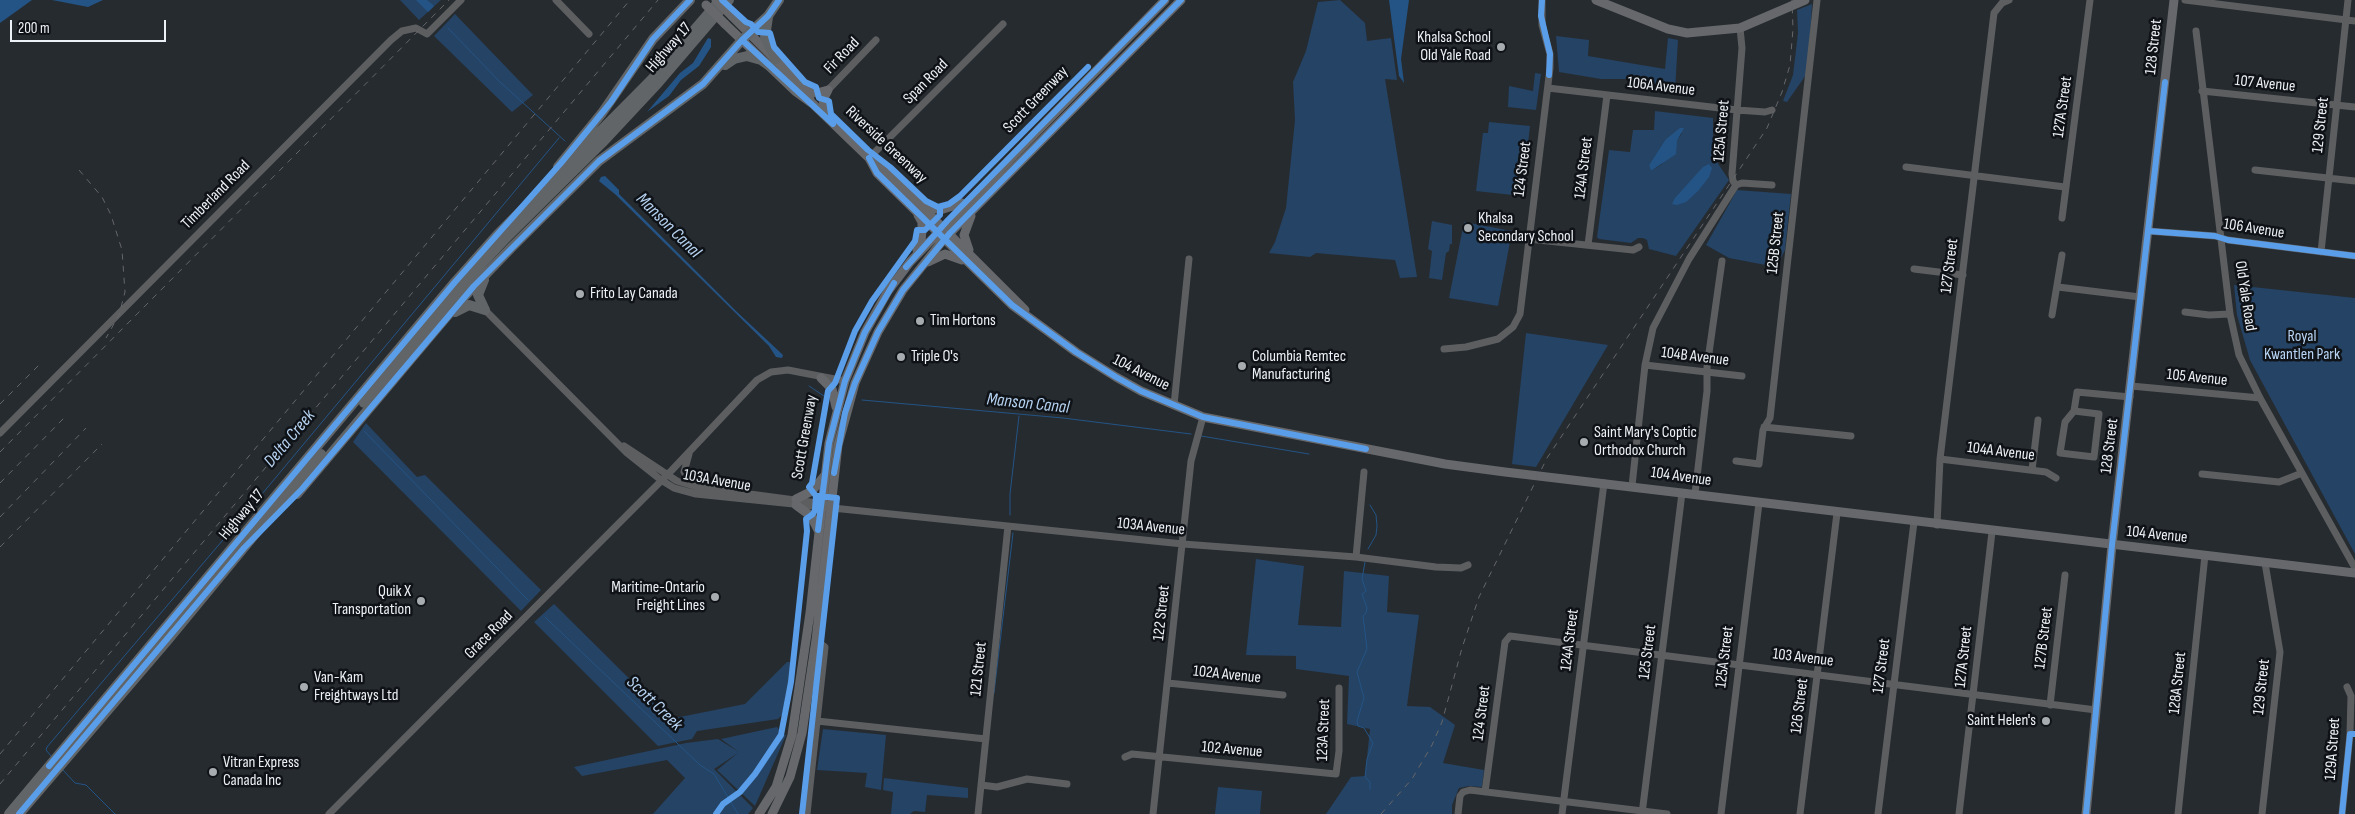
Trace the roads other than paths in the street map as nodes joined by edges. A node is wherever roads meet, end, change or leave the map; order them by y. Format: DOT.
graph roads {
  1 [pos="461,0"];
  2 [pos="556,0"];
  3 [pos="690,0"];
  4 [pos="718,0"];
  5 [pos="729,0"];
  6 [pos="779,0"];
  7 [pos="1165,0"];
  8 [pos="1181,0"];
  9 [pos="1542,0"];
  10 [pos="1596,0"];
  11 [pos="1805,0"];
  12 [pos="1817,0"];
  13 [pos="2009,0"];
  14 [pos="2090,0"];
  15 [pos="2174,0"];
  16 [pos="2185,0"];
  17 [pos="2348,0"];
  18 [pos="703,2"];
  19 [pos="677,4"];
  20 [pos="768,16"];
  21 [pos="672,18"];
  22 [pos="2346,20"];
  23 [pos="2355,20"];
  24 [pos="1003,24"];
  25 [pos="1740,28"];
  26 [pos="2196,32"];
  27 [pos="589,34"];
  28 [pos="746,37"];
  29 [pos="876,40"];
  30 [pos="774,63"];
  31 [pos="712,75"];
  32 [pos="801,85"];
  33 [pos="1548,88"];
  34 [pos="828,90"];
  35 [pos="2202,91"];
  36 [pos="1606,95"];
  37 [pos="813,104"];
  38 [pos="2337,106"];
  39 [pos="2355,108"];
  40 [pos="1737,110"];
  41 [pos="1772,110"];
  42 [pos="828,120"];
  43 [pos="869,158"];
  44 [pos="1906,167"];
  45 [pos="2255,170"];
  46 [pos="1975,174"];
  47 [pos="2329,179"];
  48 [pos="2355,181"];
  49 [pos="1736,185"];
  50 [pos="1772,185"];
  51 [pos="2066,187"];
  52 [pos="970,198"];
  53 [pos="918,207"];
  54 [pos="976,207"];
  55 [pos="2062,218"];
  56 [pos="2148,231"];
  57 [pos="943,233"];
  58 [pos="497,235"];
  59 [pos="1529,238"];
  60 [pos="2221,238"];
  61 [pos="1588,245"];
  62 [pos="1640,247"];
  63 [pos="2322,252"];
  64 [pos="2062,255"];
  65 [pos="2355,256"];
  66 [pos="970,259"];
  67 [pos="1189,259"];
  68 [pos="910,262"];
  69 [pos="1722,262"];
  70 [pos="492,268"];
  71 [pos="920,268"];
  72 [pos="1914,270"];
  73 [pos="1962,275"];
  74 [pos="2058,287"];
  75 [pos="2140,296"];
  76 [pos="486,310"];
  77 [pos="2185,312"];
  78 [pos="2230,314"];
  79 [pos="2052,315"];
  80 [pos="446,319"];
  81 [pos="1444,349"];
  82 [pos="1645,365"];
  83 [pos="1707,372"];
  84 [pos="1742,376"];
  85 [pos="821,378"];
  86 [pos="845,382"];
  87 [pos="2131,386"];
  88 [pos="2130,397"];
  89 [pos="2260,398"];
  90 [pos="1174,405"];
  91 [pos="836,411"];
  92 [pos="2074,411"];
  93 [pos="1203,417"];
  94 [pos="2038,420"];
  95 [pos="844,422"];
  96 [pos="1764,427"];
  97 [pos="0,433"];
  98 [pos="1851,436"];
  99 [pos="834,444"];
  100 [pos="690,451"];
  101 [pos="1940,459"];
  102 [pos="1736,461"];
  103 [pos="2032,470"];
  104 [pos="826,472"];
  105 [pos="1364,472"];
  106 [pos="2202,474"];
  107 [pos="2302,474"];
  108 [pos="664,478"];
  109 [pos="2056,478"];
  110 [pos="1604,483"];
  111 [pos="1632,486"];
  112 [pos="697,487"];
  113 [pos="1682,493"];
  114 [pos="1695,494"];
  115 [pos="796,502"];
  116 [pos="1759,503"];
  117 [pos="824,505"];
  118 [pos="1837,513"];
  119 [pos="1914,522"];
  120 [pos="1937,525"];
  121 [pos="1008,526"];
  122 [pos="818,530"];
  123 [pos="1992,532"];
  124 [pos="1182,544"];
  125 [pos="2112,545"];
  126 [pos="244,548"];
  127 [pos="2205,555"];
  128 [pos="1356,557"];
  129 [pos="2265,563"];
  130 [pos="1468,565"];
  131 [pos="2355,568"];
  132 [pos="2355,573"];
  133 [pos="2066,575"];
  134 [pos="1507,638"];
  135 [pos="816,640"];
  136 [pos="1583,644"];
  137 [pos="1662,654"];
  138 [pos="1738,664"];
  139 [pos="1818,674"];
  140 [pos="1168,683"];
  141 [pos="1894,684"];
  142 [pos="2347,687"];
  143 [pos="1339,688"];
  144 [pos="1974,694"];
  145 [pos="1283,695"];
  146 [pos="2050,705"];
  147 [pos="2096,710"];
  148 [pos="817,721"];
  149 [pos="2353,734"];
  150 [pos="986,739"];
  151 [pos="1125,757"];
  152 [pos="1159,757"];
  153 [pos="1336,774"];
  154 [pos="1067,784"];
  155 [pos="981,785"];
  156 [pos="1485,792"];
  157 [pos="1564,802"];
  158 [pos="1642,812"];
  159 [pos="8,814"];
  160 [pos="18,814"];
  161 [pos="330,814"];
  162 [pos="759,814"];
  163 [pos="772,814"];
  164 [pos="807,814"];
  165 [pos="978,814"];
  166 [pos="1152,814"];
  167 [pos="1458,814"];
  168 [pos="1562,814"];
  169 [pos="1667,814"];
  170 [pos="1721,814"];
  171 [pos="1800,814"];
  172 [pos="1878,814"];
  173 [pos="1959,814"];
  174 [pos="2086,814"];
  175 [pos="2178,814"];
  176 [pos="2262,814"];
  177 [pos="2342,814"];
  1 -- 97 [label="street, Timberland Road"];
  2 -- 27 [label="street"];
  3 -- 21 [label="highway"];
  4 -- 28 [label="main road, bridge"];
  4 -- 58 [label="highway, Highway 17"];
  5 -- 126 [label="highway, Highway 17"];
  6 -- 20 [label="highway"];
  7 -- 52 [label="main road"];
  8 -- 54 [label="main road"];
  9 -- 33 [label="street, 124 Street"];
  10 -- 25 [label="main road"];
  11 -- 25 [label="main road"];
  12 -- 96 [label="street, 125B Street"];
  13 -- 46 [label="street, 127 Street"];
  14 -- 51 [label="street, 127A Street"];
  15 -- 56 [label="main road, 128 Street"];
  16 -- 22 [label="street"];
  17 -- 22 [label="street, 129 Street"];
  18 -- 28 [label="main road, bridge"];
  19 -- 21 [label="highway"];
  20 -- 28 [label="highway"];
  20 -- 30 [label="highway"];
  21 -- 58 [label="highway"];
  22 -- 23 [label="street"];
  22 -- 38 [label="street, 129 Street"];
  24 -- 43 [label="street, Span Road"];
  25 -- 40 [label="street, 125A Street"];
  26 -- 35 [label="street, Old Yale Road"];
  28 -- 30 [label="main road"];
  28 -- 31 [label="highway"];
  29 -- 34 [label="street, Fir Road"];
  30 -- 31 [label="highway"];
  30 -- 32 [label="main road"];
  30 -- 37 [label="main road"];
  31 -- 70 [label="highway"];
  32 -- 34 [label="main road"];
  32 -- 37 [label="main road"];
  33 -- 36 [label="street, 106A Avenue"];
  33 -- 59 [label="street, 124 Street"];
  34 -- 42 [label="main road"];
  35 -- 38 [label="street, 107 Avenue"];
  35 -- 60 [label="street, Old Yale Road"];
  36 -- 40 [label="street, 106A Avenue"];
  36 -- 61 [label="street, 124A Street"];
  37 -- 42 [label="main road, 104 Avenue"];
  38 -- 39 [label="street, 107 Avenue"];
  38 -- 47 [label="street, 129 Street"];
  40 -- 41 [label="street, 106A Avenue"];
  40 -- 49 [label="street, 125A Street"];
  42 -- 43 [label="main road, 104 Avenue"];
  43 -- 53 [label="main road, 104 Avenue"];
  44 -- 46 [label="street"];
  45 -- 47 [label="street"];
  46 -- 51 [label="street"];
  46 -- 73 [label="street, 127 Street"];
  47 -- 48 [label="street"];
  47 -- 63 [label="street, 129 Street"];
  49 -- 50 [label="street"];
  49 -- 82 [label="street, 125A Street"];
  51 -- 55 [label="street, 127A Street"];
  52 -- 53 [label="main road"];
  52 -- 57 [label="main road"];
  53 -- 57 [label="main road, 104 Avenue"];
  53 -- 68 [label="main road"];
  54 -- 57 [label="main road"];
  54 -- 66 [label="main road"];
  56 -- 60 [label="street, 106 Avenue"];
  56 -- 75 [label="main road, 128 Street"];
  57 -- 66 [label="main road, 104 Avenue"];
  57 -- 68 [label="main road"];
  57 -- 71 [label="main road"];
  58 -- 159 [label="highway, Highway 17"];
  59 -- 61 [label="street"];
  59 -- 81 [label="street, 124 Street"];
  60 -- 63 [label="street, 106 Avenue"];
  60 -- 78 [label="street, Old Yale Road"];
  61 -- 62 [label="street"];
  63 -- 65 [label="street, 106 Avenue"];
  64 -- 74 [label="street"];
  66 -- 71 [label="main road"];
  66 -- 90 [label="main road, 104 Avenue"];
  67 -- 90 [label="street"];
  68 -- 86 [label="main road"];
  69 -- 83 [label="street"];
  70 -- 76 [label="highway"];
  70 -- 80 [label="highway"];
  71 -- 95 [label="main road"];
  72 -- 73 [label="street"];
  73 -- 101 [label="street, 127 Street"];
  74 -- 75 [label="street"];
  74 -- 79 [label="street"];
  75 -- 87 [label="main road, 128 Street"];
  76 -- 80 [label="highway"];
  76 -- 108 [label="street, 103A Avenue"];
  77 -- 78 [label="street"];
  78 -- 89 [label="street, Old Yale Road"];
  80 -- 126 [label="highway"];
  82 -- 83 [label="street, 104B Avenue"];
  82 -- 111 [label="street"];
  83 -- 84 [label="street, 104B Avenue"];
  83 -- 114 [label="street"];
  85 -- 86 [label="street"];
  85 -- 91 [label="main road"];
  85 -- 100 [label="street"];
  86 -- 91 [label="main road"];
  86 -- 95 [label="main road"];
  87 -- 88 [label="main road, 128 Street"];
  87 -- 89 [label="street, 105 Avenue"];
  88 -- 92 [label="street"];
  88 -- 125 [label="main road, 128 Street"];
  89 -- 107 [label="street, Old Yale Road"];
  90 -- 93 [label="main road, 104 Avenue"];
  91 -- 99 [label="main road"];
  92 -- 92 [label="street"];
  93 -- 110 [label="main road, 104 Avenue"];
  93 -- 124 [label="street, 122 Street"];
  94 -- 103 [label="street"];
  95 -- 99 [label="main road"];
  96 -- 98 [label="street"];
  96 -- 102 [label="street, 125B Street"];
  99 -- 104 [label="main road"];
  99 -- 117 [label="main road"];
  100 -- 108 [label="street, Grace Road"];
  100 -- 112 [label="street"];
  101 -- 103 [label="street, 104A Avenue"];
  101 -- 120 [label="street, 127 Street"];
  103 -- 109 [label="street, 104A Avenue"];
  104 -- 115 [label="main road"];
  104 -- 117 [label="main road"];
  105 -- 128 [label="street"];
  106 -- 107 [label="street"];
  107 -- 131 [label="street, Old Yale Road"];
  108 -- 112 [label="street, 103A Avenue"];
  108 -- 115 [label="street, 103A Avenue"];
  108 -- 161 [label="street, Grace Road"];
  110 -- 111 [label="main road, 104 Avenue"];
  110 -- 136 [label="street, 124A Street"];
  111 -- 113 [label="main road, 104 Avenue"];
  112 -- 115 [label="street, 103A Avenue"];
  113 -- 114 [label="main road, 104 Avenue"];
  113 -- 137 [label="street, 125 Street"];
  114 -- 116 [label="main road, 104 Avenue"];
  115 -- 117 [label="street, 103A Avenue"];
  115 -- 122 [label="main road"];
  116 -- 118 [label="main road, 104 Avenue"];
  116 -- 138 [label="street, 125A Street"];
  117 -- 121 [label="street, 103A Avenue"];
  117 -- 122 [label="main road"];
  117 -- 135 [label="main road"];
  118 -- 119 [label="main road, 104 Avenue"];
  118 -- 139 [label="street, 126 Street"];
  119 -- 120 [label="main road, 104 Avenue"];
  119 -- 141 [label="street, 127 Street"];
  120 -- 123 [label="main road, 104 Avenue"];
  121 -- 124 [label="street, 103A Avenue"];
  121 -- 150 [label="street, 121 Street"];
  122 -- 162 [label="main road"];
  123 -- 125 [label="main road, 104 Avenue"];
  123 -- 144 [label="street, 127A Street"];
  124 -- 128 [label="street, 103A Avenue"];
  124 -- 140 [label="street, 122 Street"];
  125 -- 127 [label="main road, 104 Avenue"];
  125 -- 147 [label="main road, 128 Street"];
  126 -- 160 [label="highway, Highway 17"];
  127 -- 129 [label="main road, 104 Avenue"];
  127 -- 175 [label="street, 128A Street"];
  128 -- 130 [label="street, 103A Avenue"];
  129 -- 132 [label="main road, 104 Avenue"];
  129 -- 176 [label="street, 129 Street"];
  133 -- 146 [label="street, 127B Street"];
  134 -- 136 [label="street, 103 Avenue"];
  134 -- 156 [label="street, 124 Street"];
  135 -- 148 [label="street"];
  135 -- 163 [label="main road"];
  136 -- 137 [label="street, 103 Avenue"];
  136 -- 157 [label="street, 124A Street"];
  137 -- 138 [label="street, 103 Avenue"];
  137 -- 158 [label="street, 125 Street"];
  138 -- 139 [label="street, 103 Avenue"];
  138 -- 170 [label="street, 125A Street"];
  139 -- 141 [label="street, 103 Avenue"];
  139 -- 171 [label="street, 126 Street"];
  140 -- 145 [label="street, 102A Avenue"];
  140 -- 152 [label="street, 122 Street"];
  141 -- 144 [label="street, 103 Avenue"];
  141 -- 172 [label="street, 127 Street"];
  142 -- 149 [label="street, 129A Street"];
  143 -- 153 [label="street, 123A Street"];
  144 -- 146 [label="street, 103 Avenue"];
  144 -- 173 [label="street, 127A Street"];
  146 -- 147 [label="street, 103 Avenue"];
  147 -- 174 [label="main road, 128 Street"];
  148 -- 150 [label="street"];
  148 -- 164 [label="street"];
  149 -- 177 [label="street, 129A Street"];
  150 -- 155 [label="street, 121 Street"];
  151 -- 152 [label="street, 102 Avenue"];
  152 -- 153 [label="street, 102 Avenue"];
  152 -- 166 [label="street, 122 Street"];
  154 -- 155 [label="street"];
  155 -- 165 [label="street, 121 Street"];
  156 -- 157 [label="street"];
  156 -- 167 [label="street"];
  157 -- 158 [label="street"];
  157 -- 168 [label="street, 124A Street"];
  158 -- 169 [label="street"];
}
